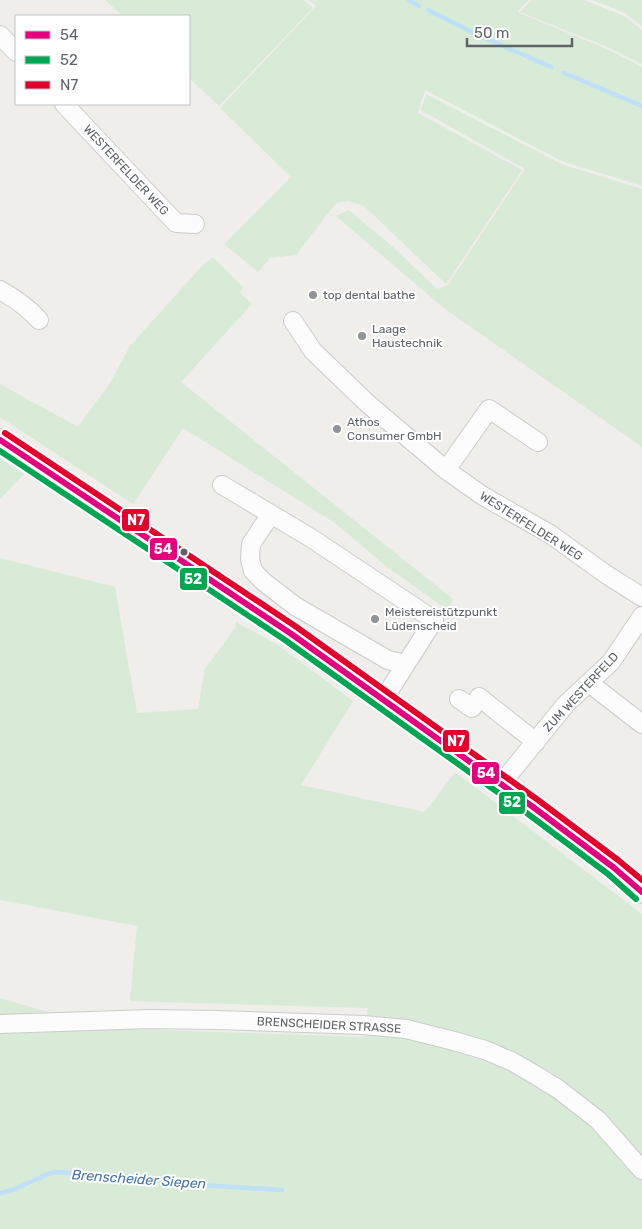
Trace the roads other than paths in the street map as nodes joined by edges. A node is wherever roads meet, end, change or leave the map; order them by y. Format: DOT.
graph roads {
  1 [pos="0,35"];
  2 [pos="15,51"];
  3 [pos="65,105"];
  4 [pos="195,224"];
  5 [pos="0,290"];
  6 [pos="39,320"];
  7 [pos="293,322"];
  8 [pos="0,440"];
  9 [pos="538,442"];
  10 [pos="446,470"];
  11 [pos="222,485"];
  12 [pos="271,514"];
  13 [pos="642,596"];
  14 [pos="642,616"];
  15 [pos="405,664"];
  16 [pos="589,683"];
  17 [pos="459,699"];
  18 [pos="383,700"];
  19 [pos="642,724"];
  20 [pos="536,742"];
  21 [pos="501,784"];
  22 [pos="642,892"];
  23 [pos="0,1024"];
  24 [pos="642,1170"];
  1 -- 2 [label="street"];
  3 -- 4 [label="street, WESTERFELDER WEG"];
  5 -- 6 [label="street"];
  7 -- 10 [label="street, WESTERFELDER WEG"];
  8 -- 18 [label="main road"];
  9 -- 10 [label="street"];
  10 -- 13 [label="street, WESTERFELDER WEG"];
  11 -- 12 [label="street"];
  12 -- 15 [label="street"];
  12 -- 15 [label="street"];
  14 -- 16 [label="street, ZUM WESTERFELD"];
  15 -- 18 [label="street"];
  16 -- 19 [label="street"];
  16 -- 20 [label="street, ZUM WESTERFELD"];
  17 -- 20 [label="street, ZUM WESTERFELD"];
  18 -- 21 [label="main road"];
  20 -- 21 [label="street, ZUM WESTERFELD"];
  21 -- 22 [label="main road"];
  23 -- 24 [label="street, BRENSCHEIDER STRASSE"];
}
